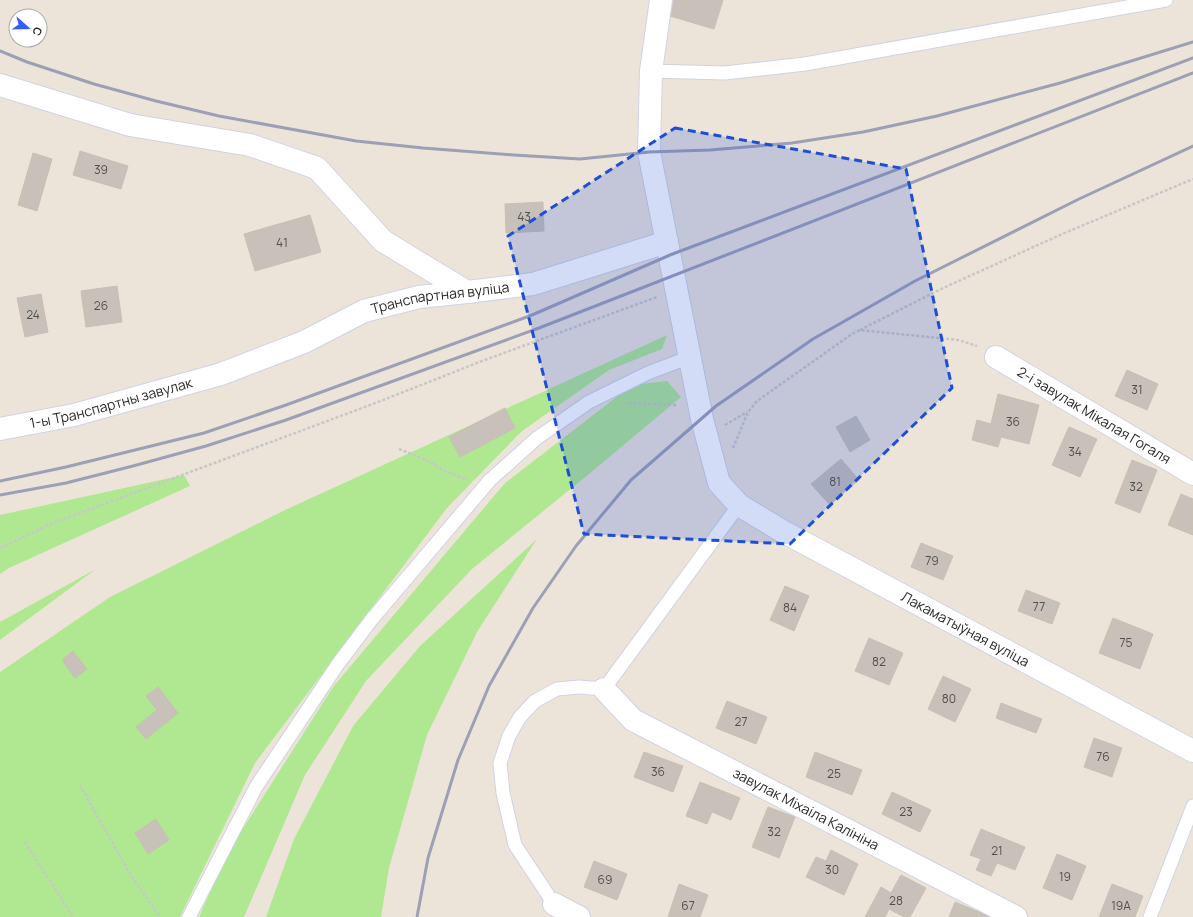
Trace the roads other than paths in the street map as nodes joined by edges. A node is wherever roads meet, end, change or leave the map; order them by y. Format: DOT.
graph roads {
  1 [pos="661,0"];
  2 [pos="1166,0"];
  3 [pos="651,71"];
  4 [pos="0,85"];
  5 [pos="667,242"];
  6 [pos="467,292"];
  7 [pos="690,357"];
  8 [pos="996,357"];
  9 [pos="222,374"];
  10 [pos="0,429"];
  11 [pos="1193,474"];
  12 [pos="739,505"];
  13 [pos="604,689"];
  14 [pos="1193,751"];
  15 [pos="1193,806"];
  16 [pos="554,904"];
  17 [pos="189,917"];
  18 [pos="579,917"];
  19 [pos="1016,917"];
  20 [pos="1150,917"];
  1 -- 3 [label="street"];
  2 -- 3 [label="lane"];
  3 -- 5 [label="street"];
  4 -- 6 [label="street"];
  5 -- 6 [label="street, Транспартная вуліца"];
  5 -- 7 [label="street"];
  6 -- 9 [label="street, Транспартная вуліца"];
  7 -- 12 [label="street, Лакаматыўная вуліца"];
  7 -- 17 [label="lane"];
  8 -- 11 [label="street, 2-і завулак Мікалая Гогаля"];
  9 -- 10 [label="street, 1-ы Транспартны завулак"];
  12 -- 13 [label="lane"];
  12 -- 14 [label="street, Лакаматыўная вуліца"];
  13 -- 16 [label="lane"];
  13 -- 19 [label="street, завулак Міхаіла Калініна"];
  15 -- 20 [label="lane"];
  16 -- 18 [label="street"];
}
